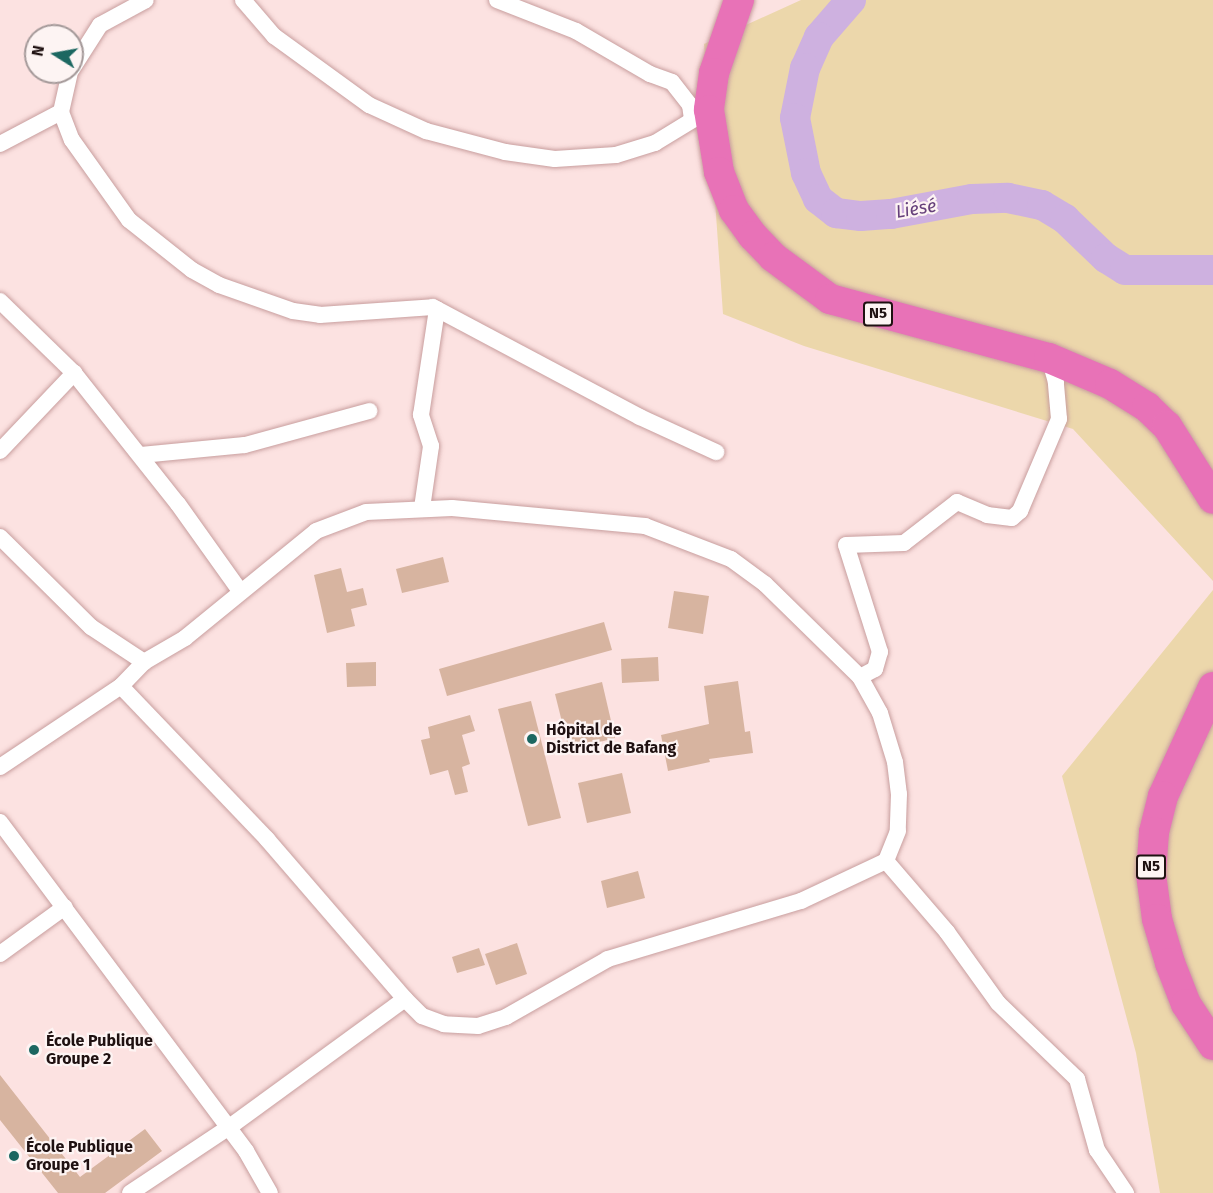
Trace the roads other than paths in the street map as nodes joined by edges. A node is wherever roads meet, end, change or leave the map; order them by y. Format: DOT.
graph roads {
  1 [pos="146,0"];
  2 [pos="243,0"];
  3 [pos="497,0"];
  4 [pos="739,0"];
  5 [pos="84,46"];
  6 [pos="68,84"];
  7 [pos="61,112"];
  8 [pos="701,115"];
  9 [pos="0,144"];
  10 [pos="0,301"];
  11 [pos="437,309"];
  12 [pos="1049,358"];
  13 [pos="74,373"];
  14 [pos="369,411"];
  15 [pos="0,452"];
  16 [pos="716,452"];
  17 [pos="141,455"];
  18 [pos="1213,499"];
  19 [pos="422,508"];
  20 [pos="0,537"];
  21 [pos="240,591"];
  22 [pos="144,662"];
  23 [pos="860,677"];
  24 [pos="121,686"];
  25 [pos="1213,687"];
  26 [pos="0,767"];
  27 [pos="0,822"];
  28 [pos="886,861"];
  29 [pos="65,907"];
  30 [pos="0,954"];
  31 [pos="405,999"];
  32 [pos="1213,1045"];
  33 [pos="228,1128"];
  34 [pos="129,1193"];
  35 [pos="270,1193"];
  36 [pos="1126,1193"];
  1 -- 5 [label="street"];
  2 -- 8 [label="street"];
  3 -- 8 [label="street"];
  4 -- 8 [label="highway, N5"];
  6 -- 7 [label="street"];
  7 -- 9 [label="street"];
  7 -- 11 [label="street"];
  8 -- 12 [label="highway, N5"];
  10 -- 13 [label="street"];
  11 -- 16 [label="street"];
  11 -- 19 [label="street"];
  12 -- 18 [label="highway, N5"];
  12 -- 23 [label="street"];
  13 -- 15 [label="street"];
  13 -- 17 [label="street"];
  14 -- 17 [label="street"];
  17 -- 21 [label="street"];
  19 -- 21 [label="street"];
  19 -- 23 [label="street"];
  20 -- 22 [label="street"];
  21 -- 22 [label="street"];
  22 -- 24 [label="street"];
  23 -- 28 [label="street"];
  24 -- 26 [label="street"];
  24 -- 31 [label="street"];
  25 -- 32 [label="highway, N5"];
  27 -- 29 [label="street"];
  28 -- 31 [label="street"];
  28 -- 36 [label="street"];
  29 -- 30 [label="street"];
  29 -- 33 [label="street"];
  31 -- 33 [label="street"];
  33 -- 34 [label="street"];
  33 -- 35 [label="street"];
}
